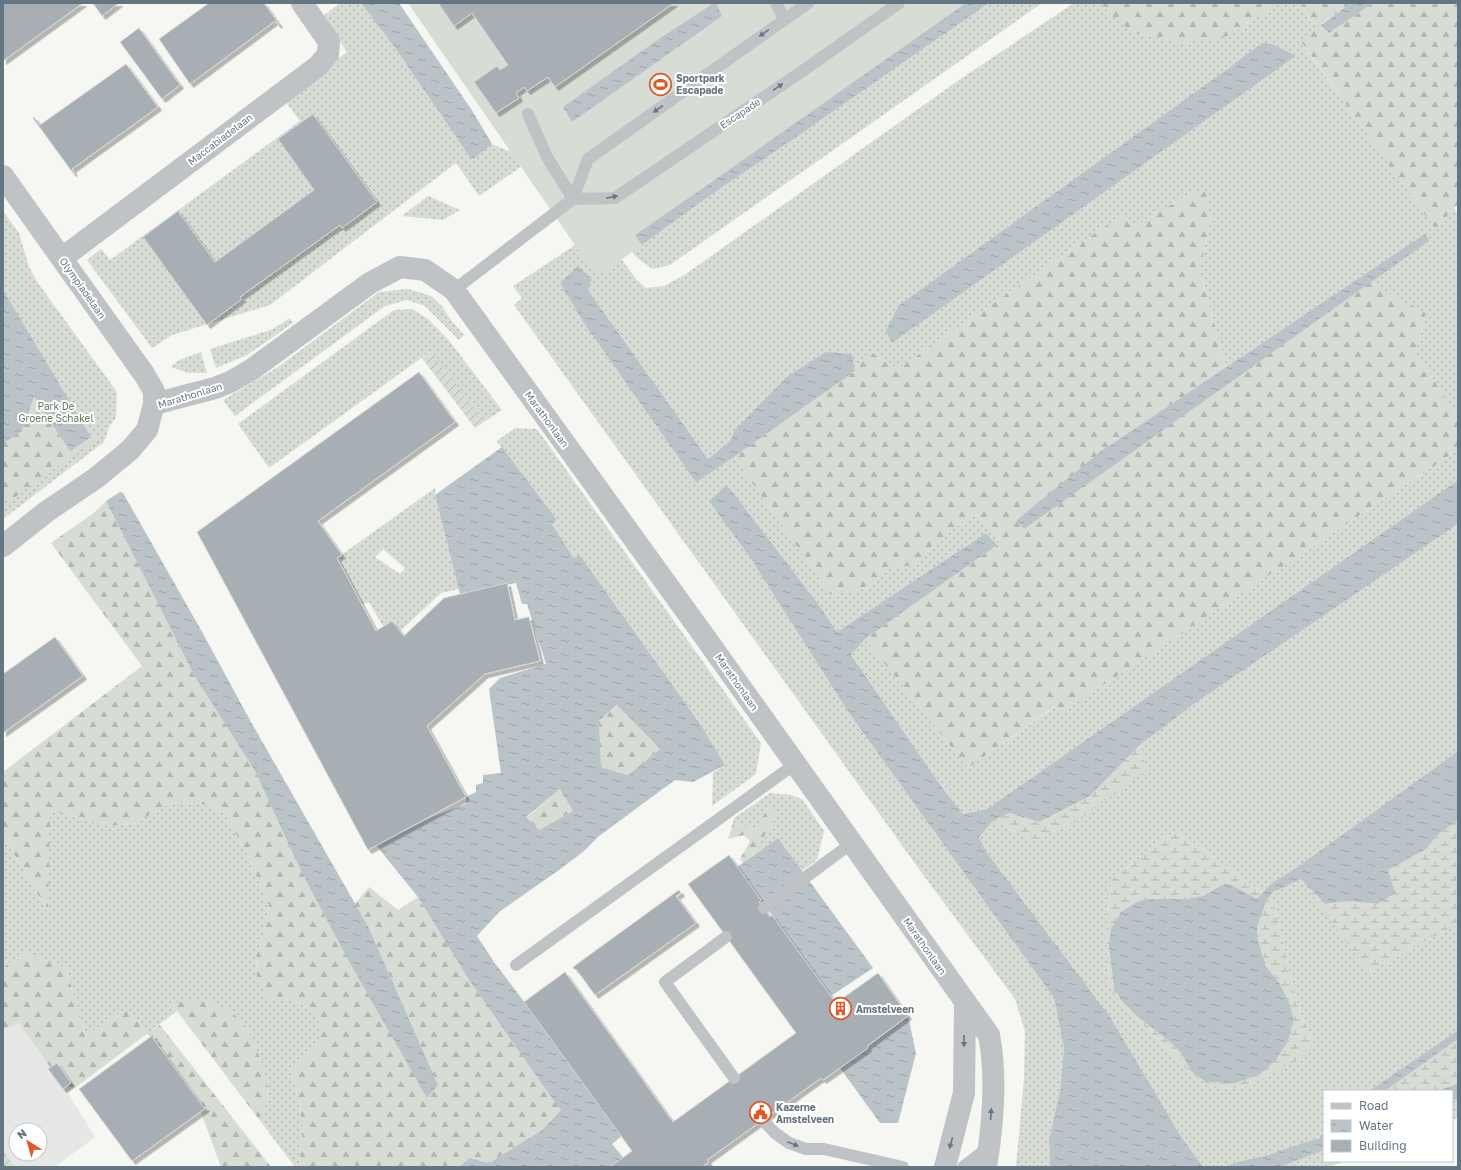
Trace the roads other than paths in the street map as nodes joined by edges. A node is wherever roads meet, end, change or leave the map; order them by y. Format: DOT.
graph roads {
  1 [pos="302,3"];
  2 [pos="776,3"];
  3 [pos="808,3"];
  4 [pos="899,3"];
  5 [pos="784,19"];
  6 [pos="528,114"];
  7 [pos="3,176"];
  8 [pos="573,200"];
  9 [pos="62,258"];
  10 [pos="454,290"];
  11 [pos="154,404"];
  12 [pos="3,546"];
  13 [pos="795,764"];
  14 [pos="852,843"];
  15 [pos="764,908"];
  16 [pos="726,936"];
  17 [pos="516,965"];
  18 [pos="965,1002"];
  19 [pos="734,1078"];
  20 [pos="763,1120"];
  21 [pos="988,1157"];
  22 [pos="903,1167"];
  23 [pos="945,1167"];
  24 [pos="963,1167"];
  1 -- 9 [label="street, Maccabiadelaan"];
  2 -- 5 [label="lane"];
  3 -- 5 [label="lane"];
  8 -- 4 [label="lane, Escapade, one-way"];
  5 -- 8 [label="lane, one-way"];
  6 -- 8 [label="lane"];
  7 -- 9 [label="street, Olympiadelaan"];
  8 -- 10 [label="lane"];
  9 -- 11 [label="street, Olympiadelaan"];
  10 -- 11 [label="street, Marathonlaan"];
  10 -- 13 [label="street, Marathonlaan"];
  11 -- 12 [label="street, Marathonlaan"];
  13 -- 14 [label="street, Marathonlaan"];
  13 -- 17 [label="lane"];
  14 -- 15 [label="lane"];
  14 -- 18 [label="street, Marathonlaan"];
  16 -- 19 [label="lane"];
  21 -- 18 [label="street, Marathonlaan, one-way"];
  18 -- 23 [label="street, one-way"];
  20 -- 22 [label="lane, one-way"];
  21 -- 24 [label="lane"];
}
